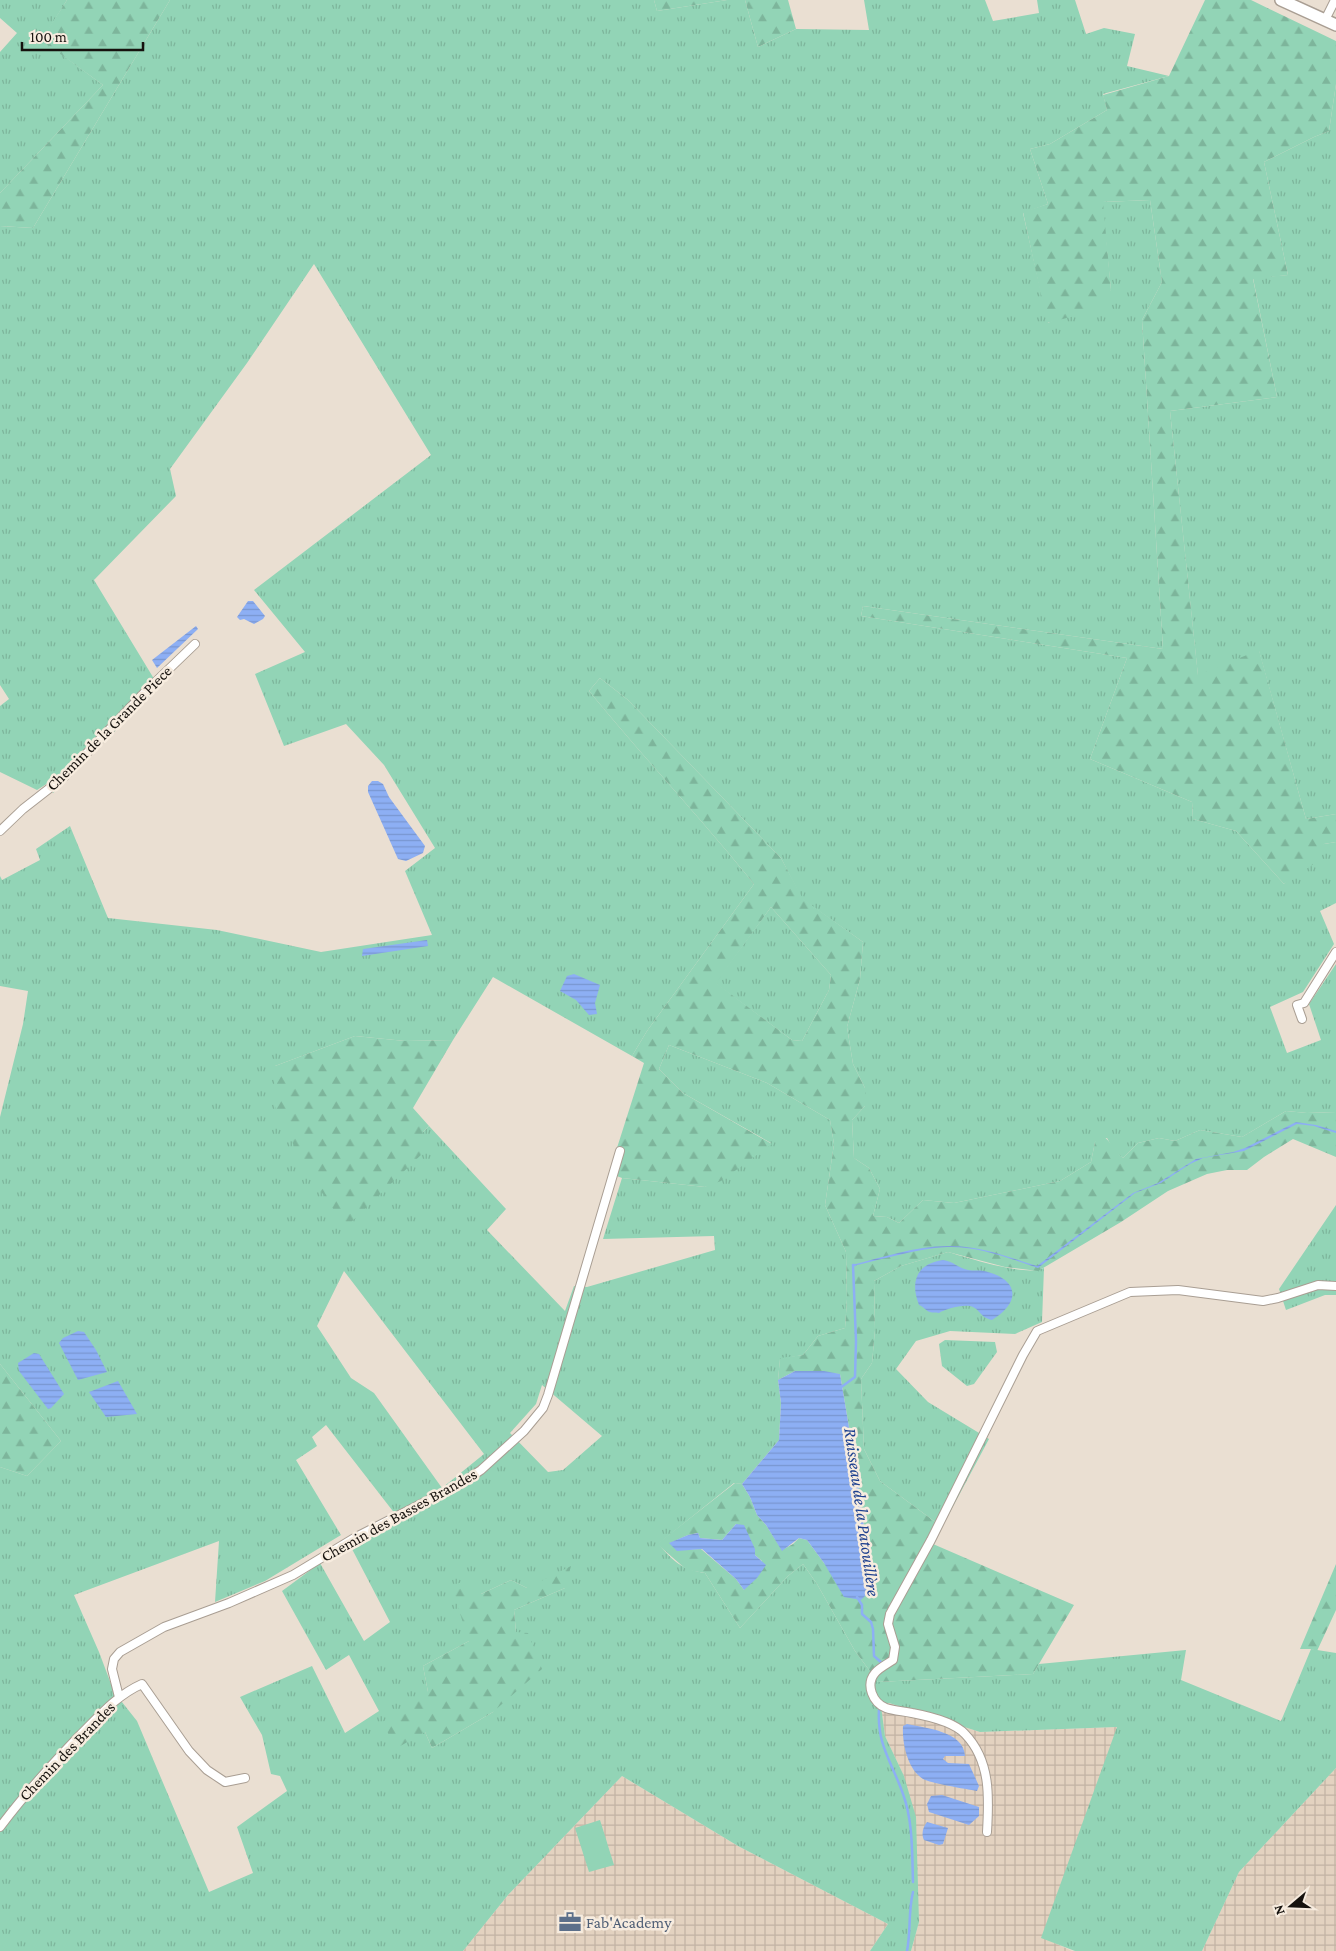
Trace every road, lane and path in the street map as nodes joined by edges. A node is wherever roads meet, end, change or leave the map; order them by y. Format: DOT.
graph roads {
  1 [pos="1282,0"];
  2 [pos="1335,0"];
  3 [pos="1331,23"];
  4 [pos="195,644"];
  5 [pos="0,832"];
  6 [pos="1336,952"];
  7 [pos="1302,1019"];
  8 [pos="620,1151"];
  9 [pos="1336,1286"];
  10 [pos="120,1697"];
  11 [pos="245,1778"];
  12 [pos="0,1827"];
  13 [pos="987,1832"];
  1 -- 3 [label="main road"];
  2 -- 3 [label="street"];
  4 -- 5 [label="street, Chemin de la Grande Piece"];
  6 -- 7 [label="street"];
  8 -- 10 [label="street, Chemin des Basses Brandes"];
  9 -- 13 [label="street"];
  10 -- 11 [label="street, Chemin des Brandes"];
  10 -- 12 [label="street, Chemin des Brandes"];
}
